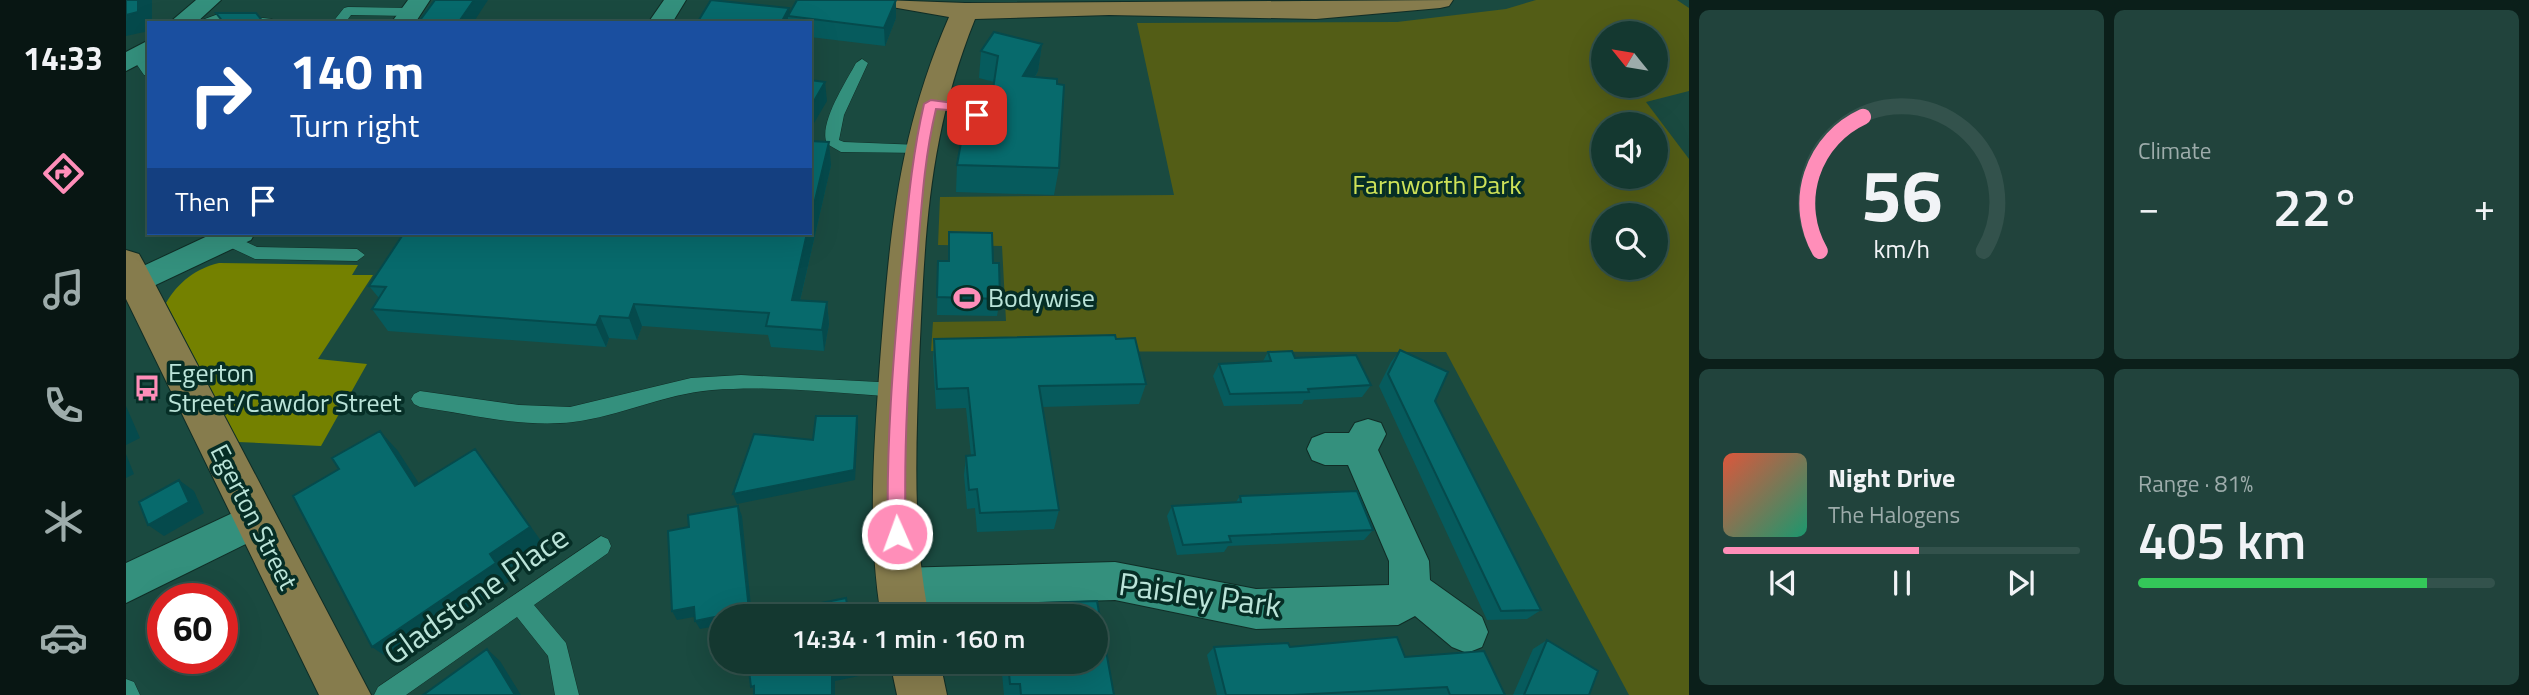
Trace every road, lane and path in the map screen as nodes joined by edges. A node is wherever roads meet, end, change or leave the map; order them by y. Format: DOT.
graph roads {
  1 [pos="210,0"];
  2 [pos="675,0"];
  3 [pos="895,0"];
  4 [pos="1440,0"];
  5 [pos="1390,3"];
  6 [pos="965,5"];
  7 [pos="411,12"];
  8 [pos="190,21"];
  9 [pos="195,21"];
  10 [pos="255,21"];
  11 [pos="340,21"];
  12 [pos="661,21"];
  13 [pos="862,63"];
  14 [pos="931,104"];
  15 [pos="977,115"];
  16 [pos="841,147"];
  17 [pos="821,150"];
  18 [pos="920,150"];
  19 [pos="235,236"];
  20 [pos="357,255"];
  21 [pos="129,278"];
  22 [pos="898,390"];
  23 [pos="420,399"];
  24 [pos="1350,444"];
  25 [pos="256,520"];
  26 [pos="601,546"];
  27 [pos="126,584"];
  28 [pos="1409,590"];
  29 [pos="902,601"];
  30 [pos="519,603"];
  31 [pos="1467,632"];
  32 [pos="918,674"];
  33 [pos="346,695"];
  34 [pos="386,695"];
  35 [pos="567,695"];
  36 [pos="922,695"];
  1 -- 8 [label="street"];
  2 -- 12 [label="street"];
  3 -- 6 [label="main road"];
  4 -- 5 [label="main road"];
  5 -- 6 [label="main road"];
  6 -- 14 [label="main road"];
  7 -- 11 [label="lane"];
  9 -- 10 [label="lane"];
  13 -- 16 [label="lane"];
  14 -- 15 [label="lane"];
  14 -- 18 [label="main road"];
  16 -- 17 [label="lane"];
  16 -- 18 [label="lane"];
  18 -- 22 [label="main road"];
  19 -- 20 [label="lane"];
  19 -- 21 [label="street"];
  21 -- 25 [label="main road, Egerton Street"];
  22 -- 23 [label="lane"];
  22 -- 29 [label="main road"];
  24 -- 28 [label="street"];
  25 -- 27 [label="street"];
  25 -- 33 [label="main road, Egerton Street"];
  26 -- 30 [label="lane, Gladstone Place"];
  28 -- 29 [label="street, Paisley Park"];
  28 -- 31 [label="street"];
  30 -- 34 [label="lane, Gladstone Place"];
  30 -- 35 [label="lane"];
  32 -- 36 [label="main road"];
}
